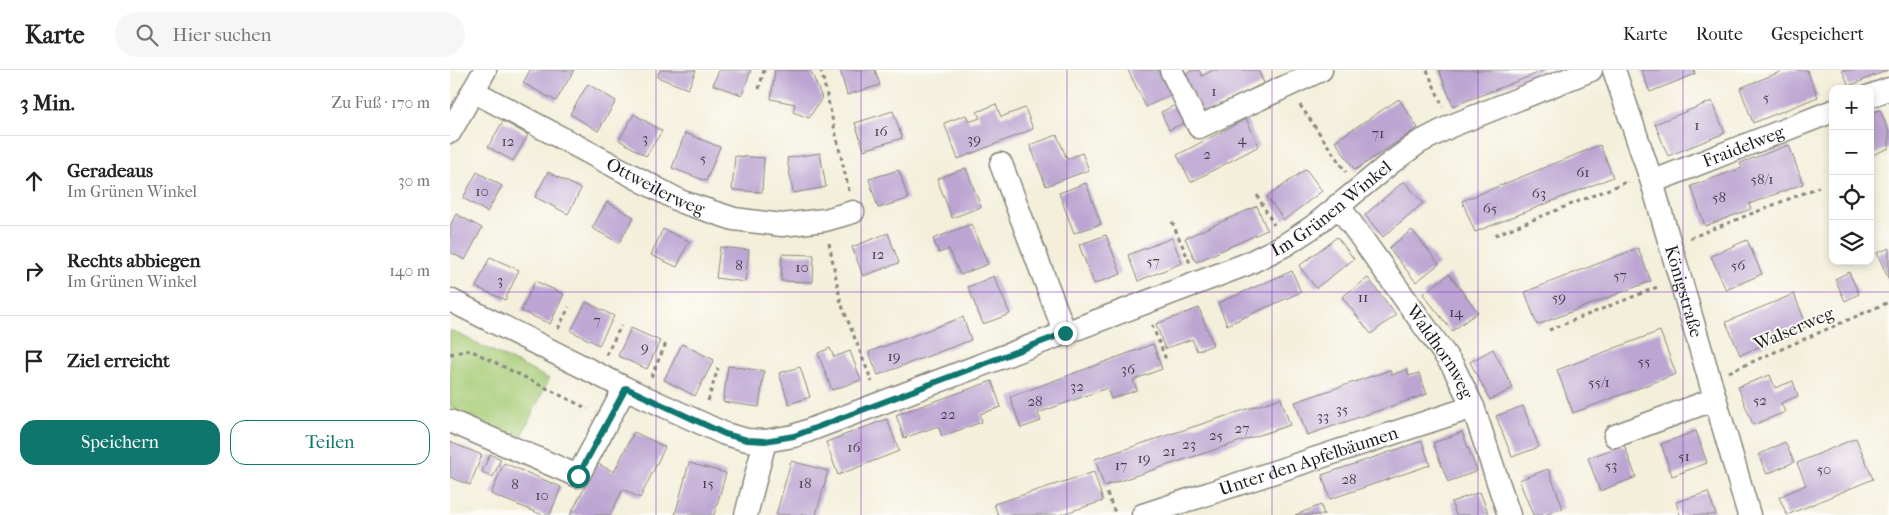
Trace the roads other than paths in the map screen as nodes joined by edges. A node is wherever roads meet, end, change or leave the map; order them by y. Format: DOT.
graph roads {
  1 [pos="485,70"];
  2 [pos="1171,70"];
  3 [pos="1321,70"];
  4 [pos="1591,70"];
  5 [pos="1614,70"];
  6 [pos="1889,89"];
  7 [pos="473,91"];
  8 [pos="1874,95"];
  9 [pos="1829,112"];
  10 [pos="450,132"];
  11 [pos="1001,164"];
  12 [pos="1651,177"];
  13 [pos="1338,205"];
  14 [pos="854,212"];
  15 [pos="450,300"];
  16 [pos="1065,333"];
  17 [pos="1712,390"];
  18 [pos="634,392"];
  19 [pos="1473,407"];
  20 [pos="450,421"];
  21 [pos="1615,436"];
  22 [pos="765,441"];
  23 [pos="746,515"];
  24 [pos="1143,515"];
  25 [pos="1509,515"];
  26 [pos="1749,515"];
  1 -- 7 [label="street"];
  2 -- 3 [label="street"];
  4 -- 13 [label="street, Im Grünen Winkel"];
  5 -- 12 [label="street, Königstraße"];
  6 -- 8 [label="street"];
  7 -- 10 [label="street"];
  7 -- 14 [label="street, Ottweilerweg"];
  9 -- 12 [label="street, Fraidelweg"];
  11 -- 16 [label="street"];
  12 -- 17 [label="street, Königstraße"];
  13 -- 16 [label="street, Im Grünen Winkel"];
  13 -- 19 [label="street, Waldhornweg"];
  15 -- 18 [label="street, Im Grünen Winkel"];
  16 -- 22 [label="street, Im Grünen Winkel"];
  17 -- 21 [label="street"];
  17 -- 26 [label="street, Königstraße"];
  18 -- 20 [label="street"];
  18 -- 22 [label="street, Im Grünen Winkel"];
  19 -- 24 [label="street, Unter den Apfelbäumen"];
  19 -- 25 [label="street, Waldhornweg"];
  22 -- 23 [label="street"];
}
